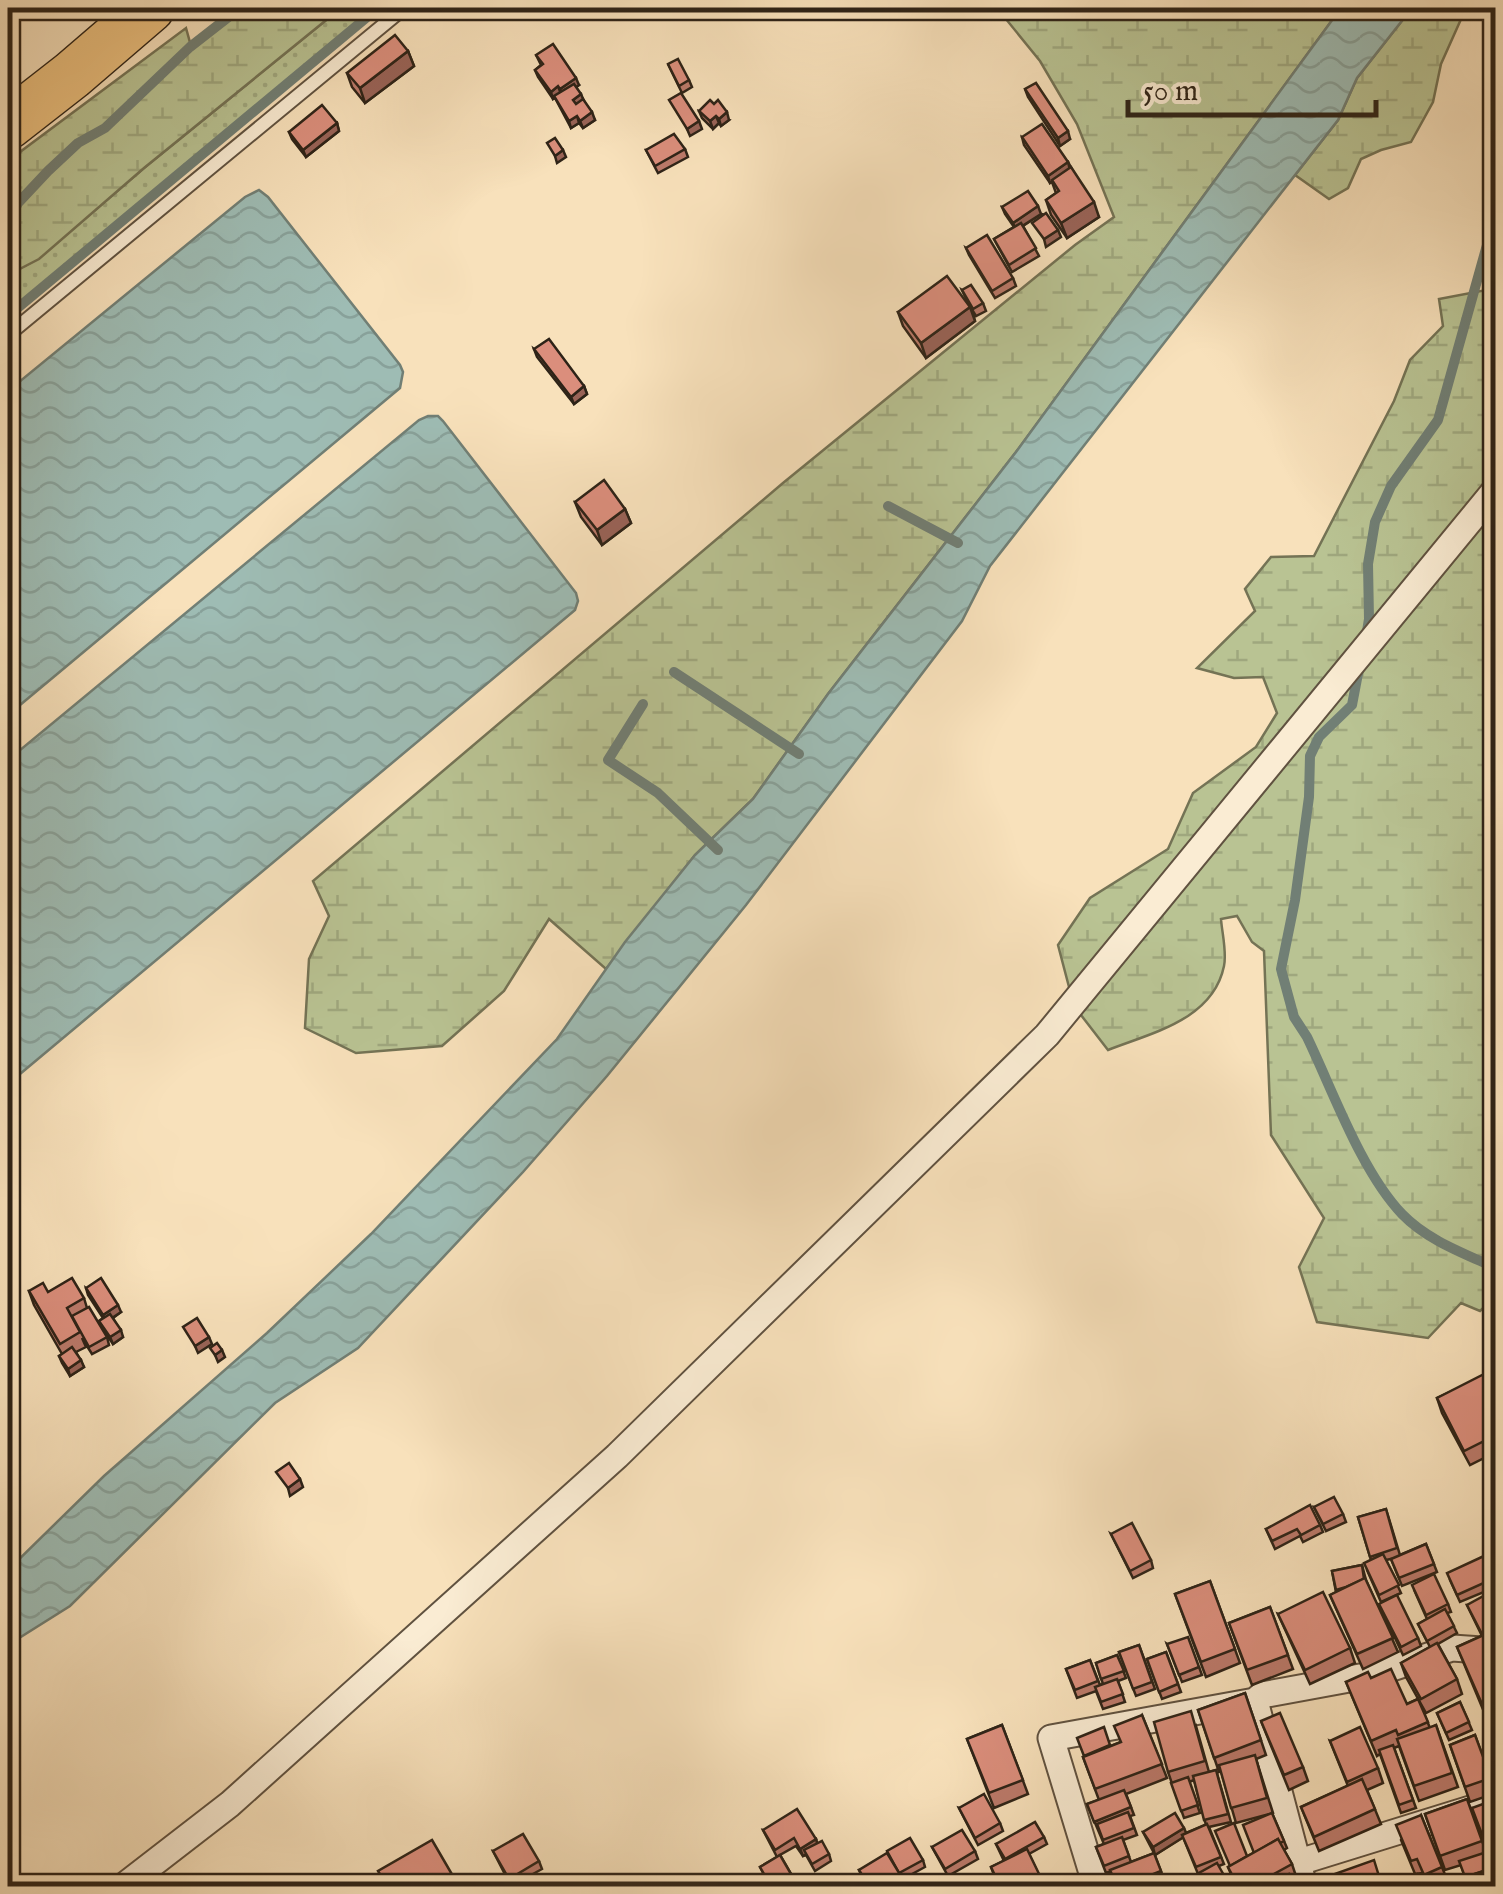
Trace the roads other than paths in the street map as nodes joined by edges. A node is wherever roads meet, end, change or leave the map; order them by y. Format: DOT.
graph roads {
  1 [pos="150,8"];
  2 [pos="404,8"];
  3 [pos="8,124"];
  4 [pos="8,334"];
  5 [pos="1496,488"];
  6 [pos="1496,1644"];
  7 [pos="1255,1701"];
  8 [pos="1496,1801"];
  9 [pos="1300,1875"];
  10 [pos="124,1886"];
  11 [pos="1096,1886"];
  1 -- 3 [label="highway"];
  2 -- 4 [label="lane"];
  5 -- 10 [label="street"];
  6 -- 7 [label="street"];
  7 -- 9 [label="street"];
  7 -- 11 [label="street"];
  8 -- 9 [label="street"];
}
